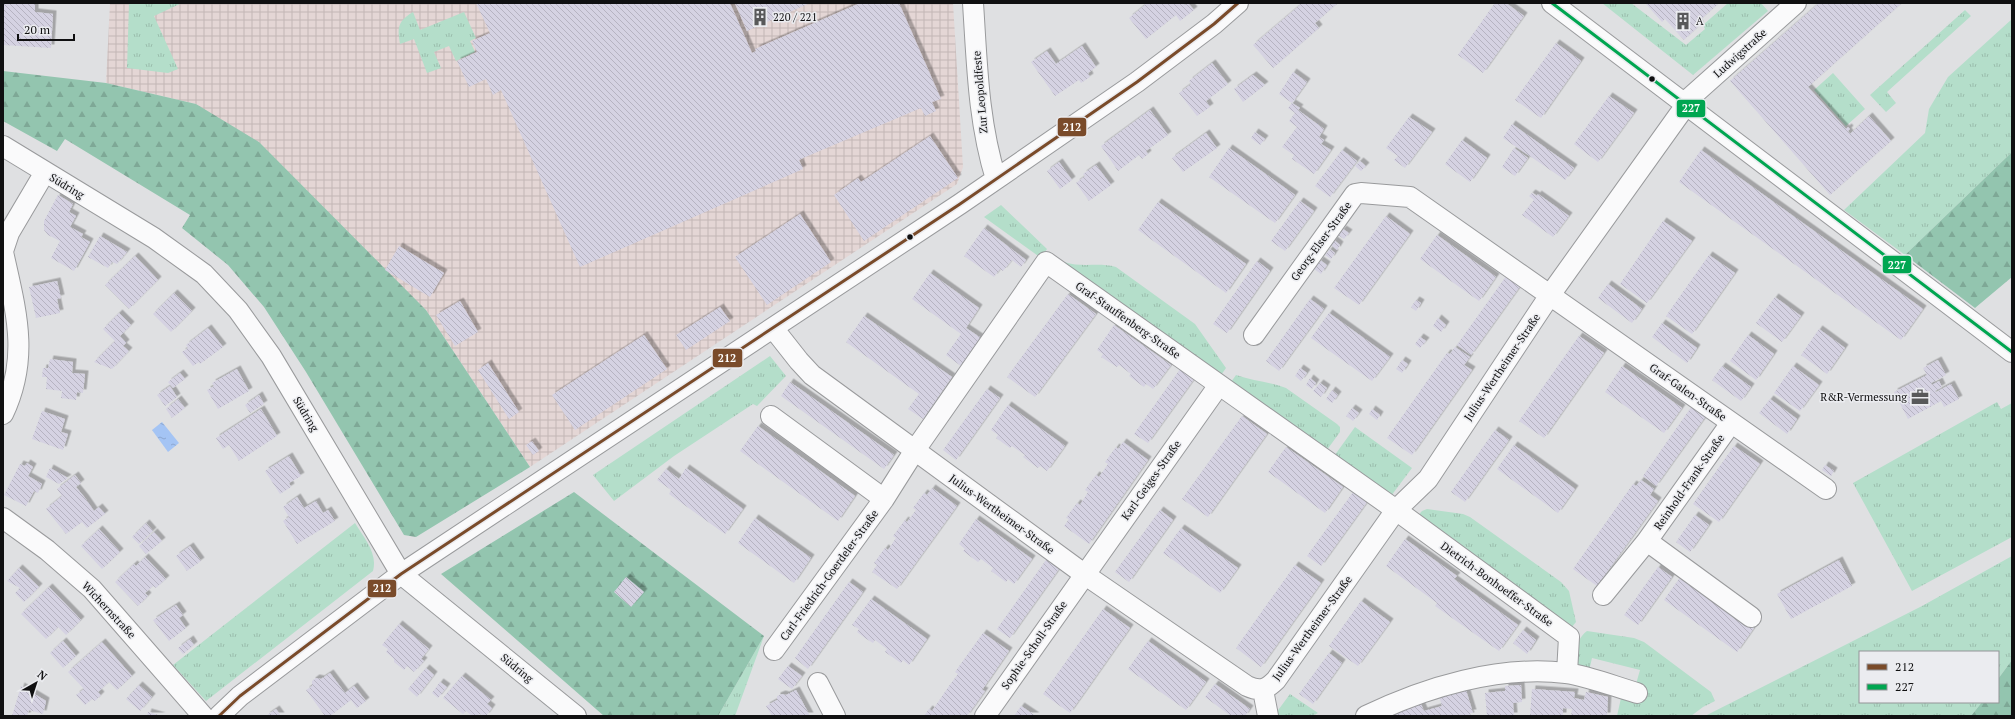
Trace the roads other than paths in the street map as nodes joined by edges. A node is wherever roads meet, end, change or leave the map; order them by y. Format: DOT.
graph roads {
  1 [pos="973,3"];
  2 [pos="1238,3"];
  3 [pos="1552,3"];
  4 [pos="1796,3"];
  5 [pos="1685,104"];
  6 [pos="3,146"];
  7 [pos="45,172"];
  8 [pos="996,179"];
  9 [pos="3,252"];
  10 [pos="1550,295"];
  11 [pos="773,328"];
  12 [pos="1254,335"];
  13 [pos="2012,352"];
  14 [pos="1219,385"];
  15 [pos="3,414"];
  16 [pos="771,416"];
  17 [pos="1731,423"];
  18 [pos="914,450"];
  19 [pos="1826,489"];
  20 [pos="884,499"];
  21 [pos="1396,510"];
  22 [pos="3,518"];
  23 [pos="1648,541"];
  24 [pos="402,574"];
  25 [pos="1084,574"];
  26 [pos="1603,595"];
  27 [pos="1751,617"];
  28 [pos="774,650"];
  29 [pos="1567,673"];
  30 [pos="818,683"];
  31 [pos="1263,690"];
  32 [pos="1637,693"];
  33 [pos="203,716"];
  34 [pos="219,716"];
  35 [pos="576,716"];
  36 [pos="835,716"];
  37 [pos="985,716"];
  38 [pos="1268,716"];
  39 [pos="1366,716"];
  1 -- 8 [label="street, Zur Leopoldfeste"];
  2 -- 8 [label="street"];
  3 -- 5 [label="street"];
  4 -- 5 [label="street, Ludwigstraße"];
  5 -- 10 [label="street, Julius-Wertheimer-Straße"];
  5 -- 13 [label="street"];
  6 -- 7 [label="street, Südring"];
  7 -- 9 [label="street"];
  7 -- 24 [label="street, Südring"];
  8 -- 11 [label="street"];
  9 -- 15 [label="street"];
  10 -- 12 [label="street, Georg-Elser-Straße"];
  10 -- 17 [label="street, Graf-Galen-Straße"];
  10 -- 21 [label="street, Julius-Wertheimer-Straße"];
  11 -- 18 [label="street, Julius-Wertheimer-Straße"];
  11 -- 24 [label="street"];
  14 -- 18 [label="street, Graf-Stauffenberg-Straße"];
  14 -- 21 [label="street, Graf-Stauffenberg-Straße"];
  14 -- 25 [label="street, Karl-Geiges-Straße"];
  16 -- 20 [label="street, Carl-Friedrich-Goerdeler-Straße"];
  17 -- 19 [label="street, Graf-Galen-Straße"];
  17 -- 23 [label="street, Reinhold-Frank-Straße"];
  18 -- 20 [label="street, Carl-Friedrich-Goerdeler-Straße"];
  18 -- 25 [label="street, Julius-Wertheimer-Straße"];
  20 -- 28 [label="street, Carl-Friedrich-Goerdeler-Straße"];
  21 -- 29 [label="street, Dietrich-Bonhoeffer-Straße"];
  21 -- 31 [label="street, Julius-Wertheimer-Straße"];
  22 -- 33 [label="street, Wichernstraße"];
  23 -- 26 [label="street, Reinhold-Frank-Straße"];
  23 -- 27 [label="street, Reinhold-Frank-Straße"];
  24 -- 34 [label="street"];
  24 -- 35 [label="street, Südring"];
  25 -- 31 [label="street, Julius-Wertheimer-Straße"];
  25 -- 37 [label="street, Sophie-Scholl-Straße"];
  29 -- 32 [label="street"];
  29 -- 39 [label="street"];
  30 -- 36 [label="street"];
  31 -- 38 [label="street"];
}
